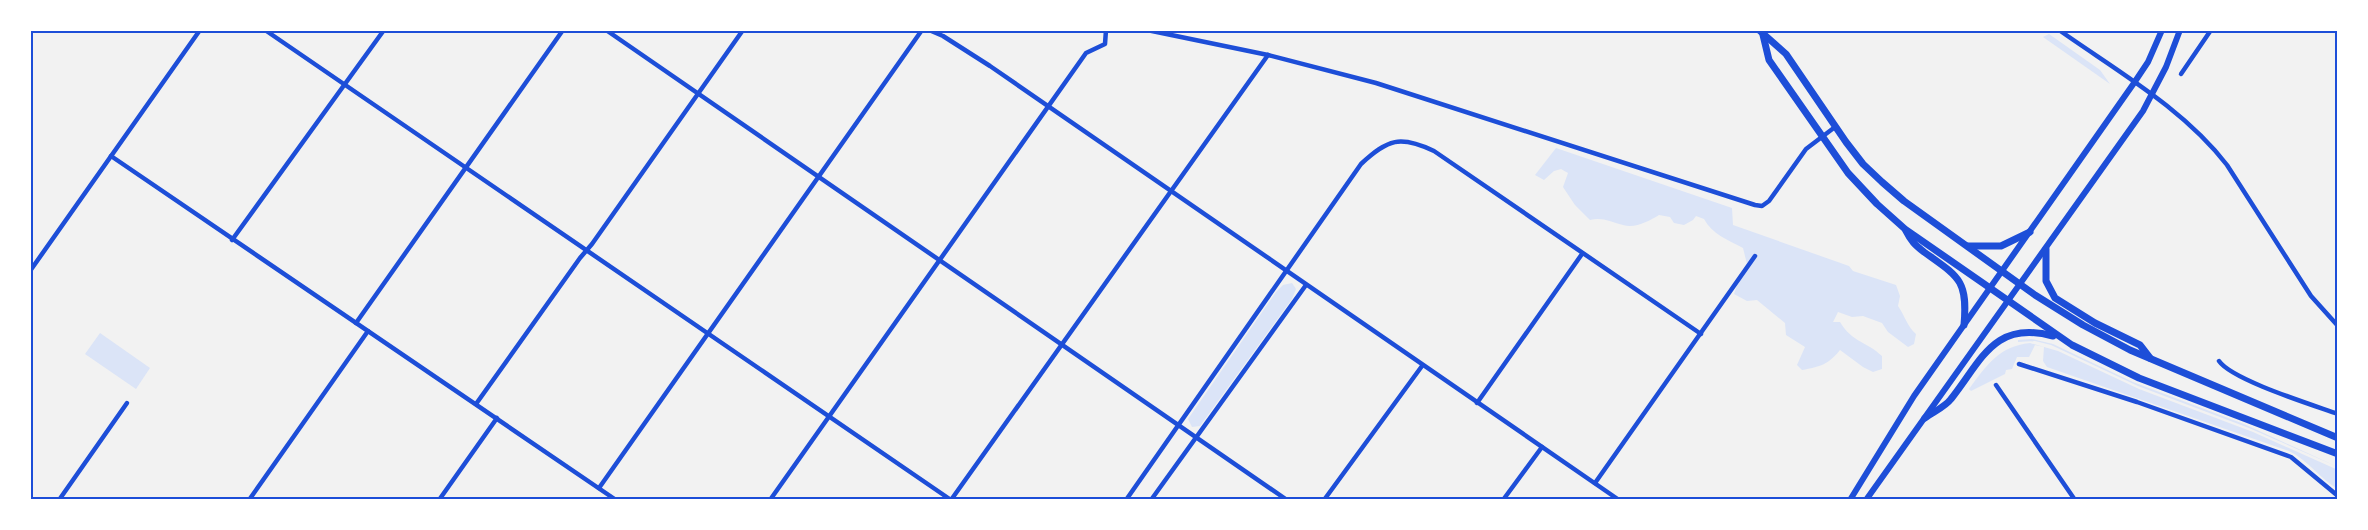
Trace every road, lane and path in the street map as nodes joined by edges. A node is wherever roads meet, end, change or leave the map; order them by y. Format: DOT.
graph roads {
  1 [pos="200,30"];
  2 [pos="265,30"];
  3 [pos="384,30"];
  4 [pos="563,30"];
  5 [pos="606,30"];
  6 [pos="743,30"];
  7 [pos="922,30"];
  8 [pos="928,30"];
  9 [pos="1106,30"];
  10 [pos="1147,30"];
  11 [pos="1770,30"];
  12 [pos="2059,30"];
  13 [pos="2162,30"];
  14 [pos="2181,30"];
  15 [pos="2211,30"];
  16 [pos="1761,32"];
  17 [pos="1268,55"];
  18 [pos="2181,74"];
  19 [pos="2134,83"];
  20 [pos="344,85"];
  21 [pos="698,94"];
  22 [pos="2152,96"];
  23 [pos="1049,106"];
  24 [pos="1835,127"];
  25 [pos="1821,137"];
  26 [pos="111,156"];
  27 [pos="467,168"];
  28 [pos="819,177"];
  29 [pos="1170,189"];
  30 [pos="1905,229"];
  31 [pos="2030,232"];
  32 [pos="232,240"];
  33 [pos="1968,246"];
  34 [pos="2046,249"];
  35 [pos="587,250"];
  36 [pos="1582,254"];
  37 [pos="1755,256"];
  38 [pos="940,261"];
  39 [pos="30,271"];
  40 [pos="1287,271"];
  41 [pos="2003,271"];
  42 [pos="2020,284"];
  43 [pos="1306,285"];
  44 [pos="1990,289"];
  45 [pos="2008,302"];
  46 [pos="357,324"];
  47 [pos="1964,325"];
  48 [pos="2338,326"];
  49 [pos="368,332"];
  50 [pos="708,332"];
  51 [pos="1701,334"];
  52 [pos="2069,343"];
  53 [pos="1060,344"];
  54 [pos="2152,360"];
  55 [pos="2219,361"];
  56 [pos="2019,364"];
  57 [pos="1422,366"];
  58 [pos="1996,385"];
  59 [pos="127,403"];
  60 [pos="1477,403"];
  61 [pos="476,404"];
  62 [pos="2338,414"];
  63 [pos="831,417"];
  64 [pos="497,418"];
  65 [pos="1925,418"];
  66 [pos="1179,425"];
  67 [pos="1196,437"];
  68 [pos="2338,438"];
  69 [pos="1542,447"];
  70 [pos="2338,454"];
  71 [pos="1595,483"];
  72 [pos="599,488"];
  73 [pos="2338,496"];
  74 [pos="59,500"];
  75 [pos="249,500"];
  76 [pos="439,500"];
  77 [pos="616,500"];
  78 [pos="770,500"];
  79 [pos="951,500"];
  80 [pos="1126,500"];
  81 [pos="1151,500"];
  82 [pos="1287,500"];
  83 [pos="1324,500"];
  84 [pos="1503,500"];
  85 [pos="1619,500"];
  86 [pos="1850,500"];
  87 [pos="1866,500"];
  88 [pos="2075,500"];
  1 -- 26 [label="street"];
  2 -- 20 [label="street"];
  3 -- 20 [label="street"];
  4 -- 27 [label="street"];
  5 -- 21 [label="street"];
  6 -- 21 [label="street"];
  7 -- 28 [label="street"];
  8 -- 23 [label="street"];
  9 -- 23 [label="street"];
  10 -- 17 [label="street"];
  11 -- 16 [label="street"];
  12 -- 19 [label="street"];
  13 -- 19 [label="main road"];
  14 -- 22 [label="main road"];
  15 -- 18 [label="street"];
  16 -- 24 [label="main road"];
  16 -- 25 [label="main road"];
  17 -- 25 [label="street"];
  17 -- 29 [label="street"];
  19 -- 22 [label="street"];
  19 -- 31 [label="main road"];
  20 -- 27 [label="street"];
  20 -- 32 [label="street"];
  21 -- 28 [label="street"];
  21 -- 35 [label="street"];
  22 -- 34 [label="main road"];
  22 -- 48 [label="street"];
  23 -- 29 [label="street"];
  23 -- 38 [label="street"];
  24 -- 25 [label="street"];
  24 -- 33 [label="main road"];
  25 -- 30 [label="main road"];
  26 -- 32 [label="street"];
  26 -- 39 [label="street"];
  27 -- 35 [label="street"];
  27 -- 46 [label="street"];
  28 -- 38 [label="street"];
  28 -- 50 [label="street"];
  29 -- 40 [label="street"];
  29 -- 53 [label="street"];
  30 -- 44 [label="main road"];
  30 -- 47 [label="main road"];
  31 -- 33 [label="main road"];
  31 -- 41 [label="main road"];
  32 -- 46 [label="street"];
  33 -- 41 [label="main road"];
  34 -- 42 [label="main road"];
  34 -- 54 [label="main road"];
  35 -- 50 [label="street"];
  35 -- 61 [label="street"];
  36 -- 40 [label="street"];
  36 -- 51 [label="street"];
  36 -- 60 [label="street"];
  37 -- 51 [label="street"];
  38 -- 53 [label="street"];
  38 -- 63 [label="street"];
  40 -- 43 [label="street"];
  40 -- 66 [label="street"];
  41 -- 42 [label="main road"];
  41 -- 44 [label="main road"];
  42 -- 45 [label="main road"];
  42 -- 54 [label="main road"];
  43 -- 57 [label="street"];
  43 -- 67 [label="street"];
  44 -- 45 [label="main road"];
  44 -- 47 [label="main road"];
  45 -- 52 [label="main road"];
  45 -- 65 [label="main road"];
  46 -- 49 [label="street"];
  47 -- 86 [label="main road"];
  49 -- 61 [label="street"];
  49 -- 75 [label="street"];
  50 -- 63 [label="street"];
  50 -- 72 [label="street"];
  51 -- 71 [label="street"];
  52 -- 65 [label="main road"];
  52 -- 70 [label="main road"];
  53 -- 66 [label="street"];
  53 -- 79 [label="street"];
  54 -- 68 [label="main road"];
  55 -- 62 [label="street"];
  56 -- 73 [label="street"];
  57 -- 60 [label="street"];
  57 -- 83 [label="street"];
  58 -- 88 [label="street"];
  59 -- 74 [label="street"];
  60 -- 69 [label="street"];
  61 -- 64 [label="street"];
  63 -- 78 [label="street"];
  63 -- 79 [label="street"];
  64 -- 72 [label="street"];
  64 -- 76 [label="street"];
  65 -- 87 [label="main road"];
  66 -- 67 [label="street"];
  66 -- 80 [label="street"];
  67 -- 81 [label="street"];
  67 -- 82 [label="street"];
  69 -- 71 [label="street"];
  69 -- 84 [label="street"];
  71 -- 85 [label="street"];
  72 -- 77 [label="street"];
}
